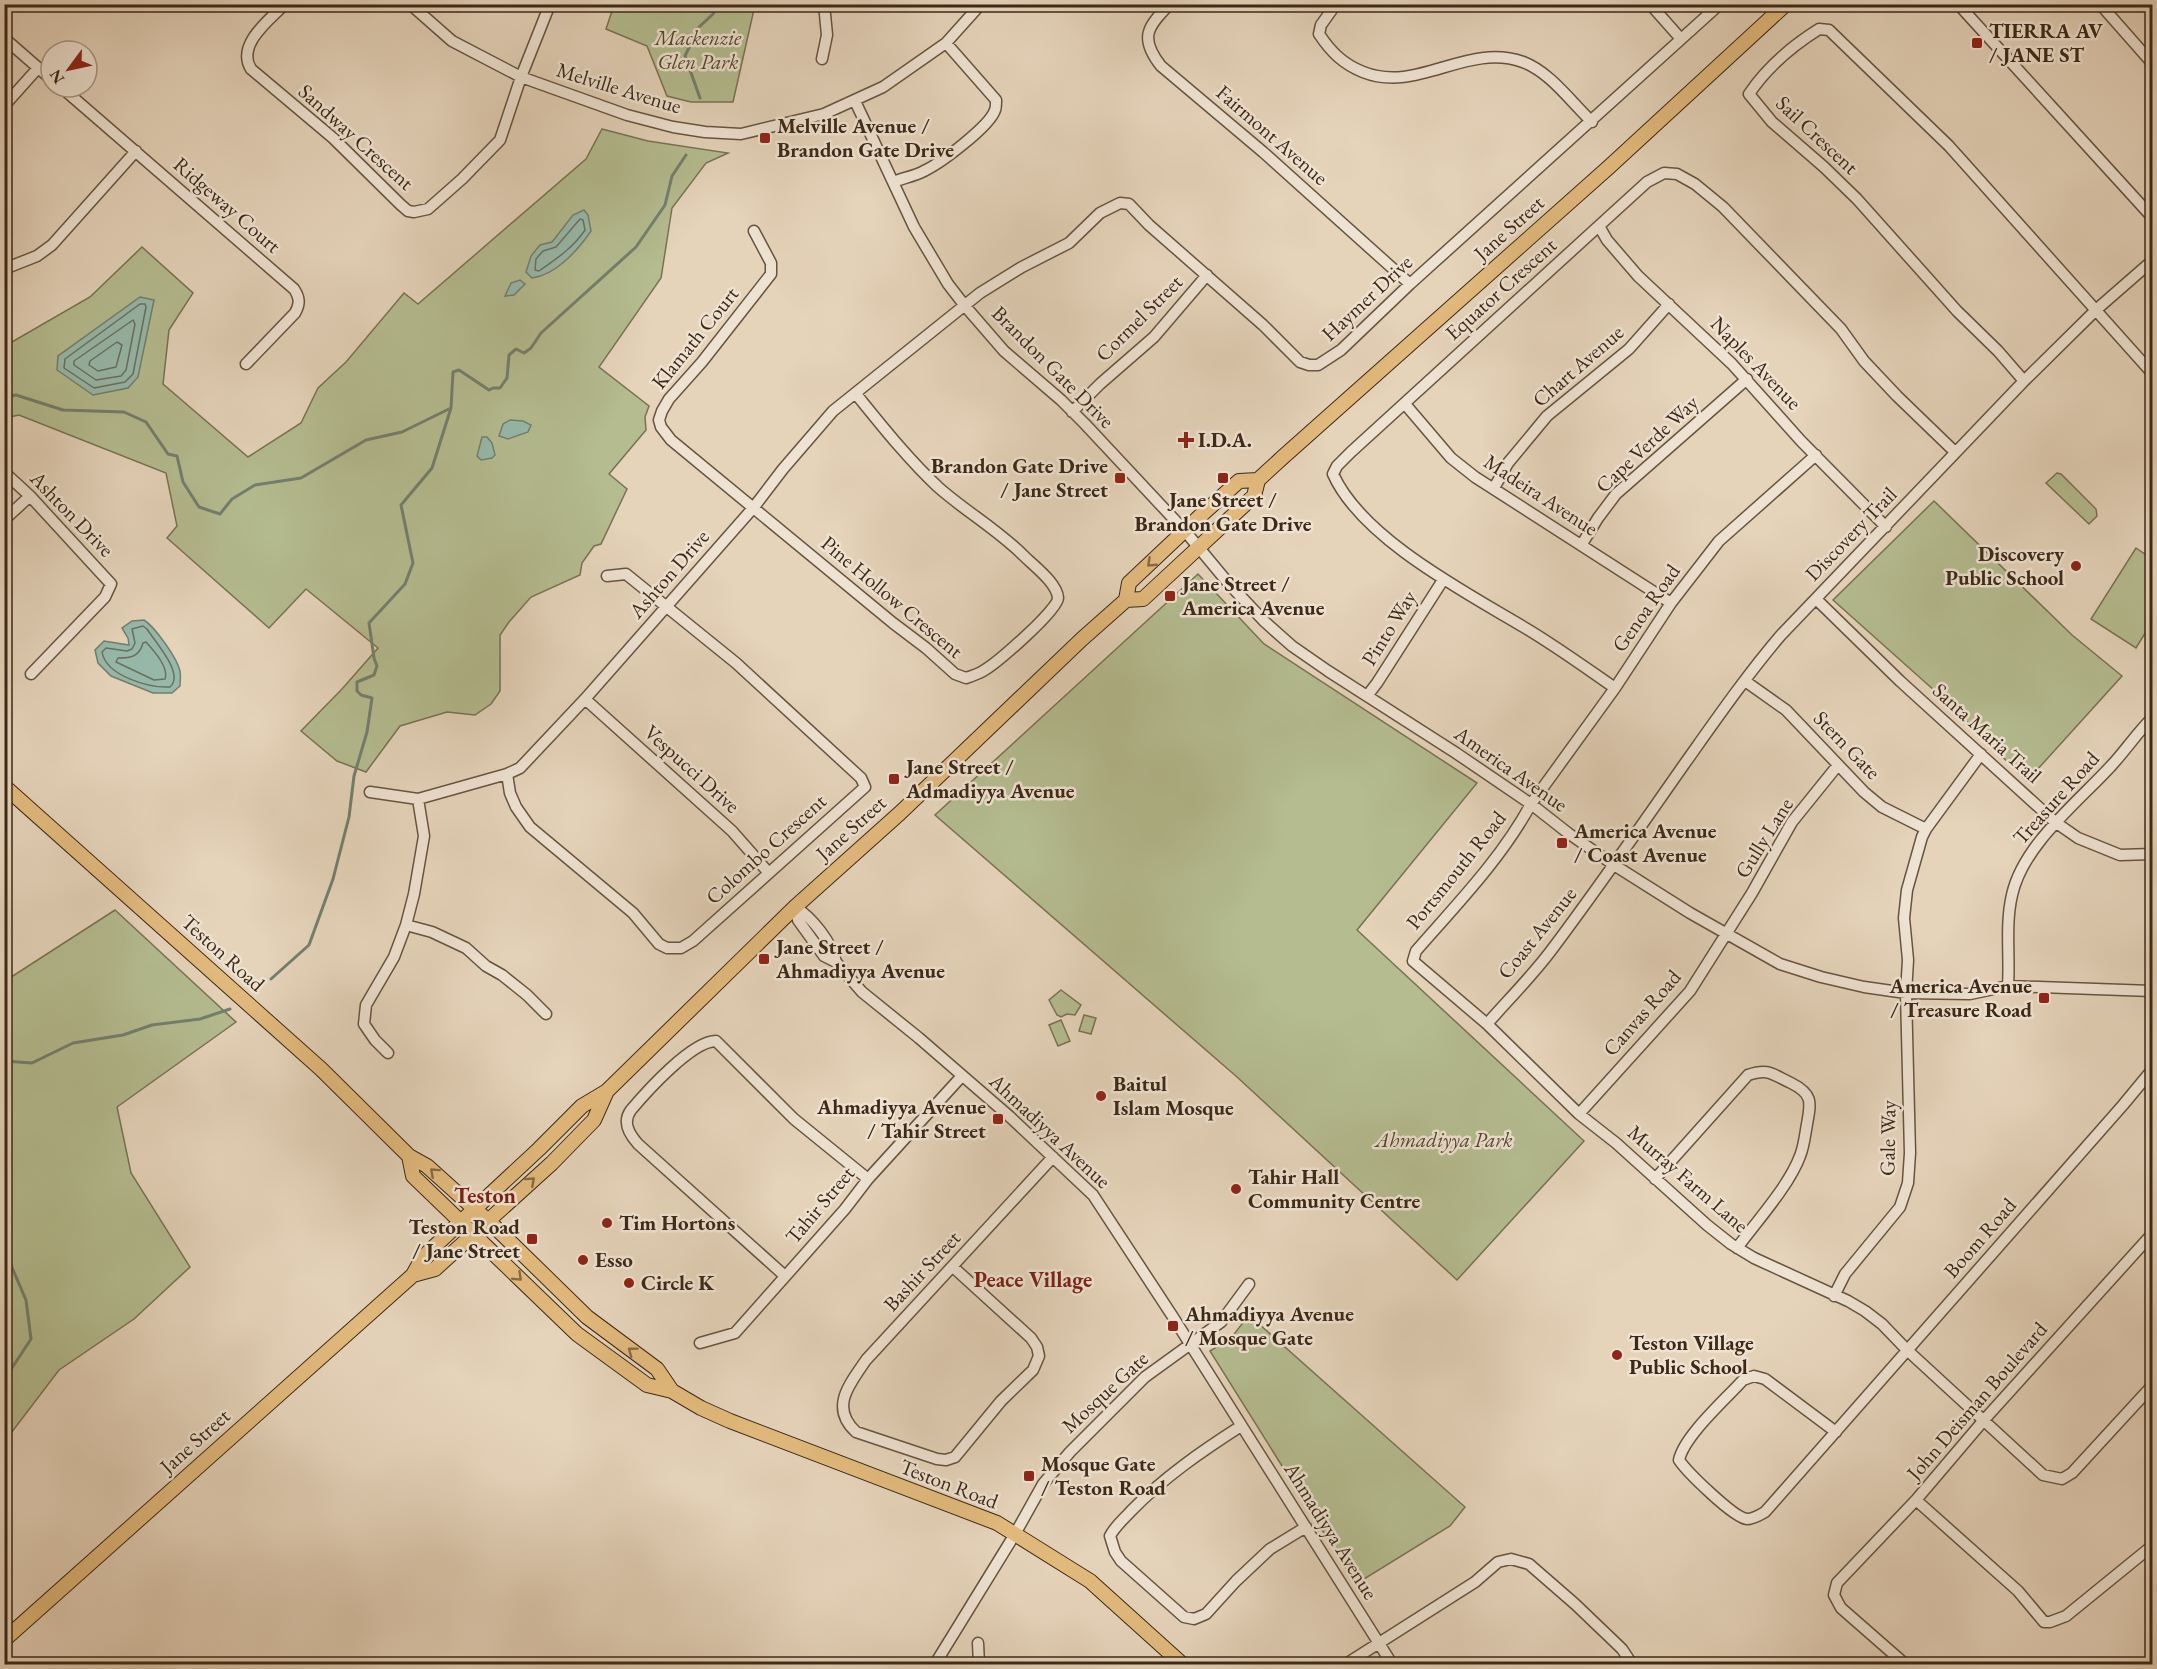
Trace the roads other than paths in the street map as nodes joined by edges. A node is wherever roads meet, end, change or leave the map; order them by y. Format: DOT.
graph roads {
  1 [pos="285,4"];
  2 [pos="410,4"];
  3 [pos="549,4"];
  4 [pos="824,4"];
  5 [pos="981,4"];
  6 [pos="1170,4"];
  7 [pos="1336,4"];
  8 [pos="1650,4"];
  9 [pos="1720,4"];
  10 [pos="1786,4"];
  11 [pos="1958,4"];
  12 [pos="2100,4"];
  13 [pos="4,38"];
  14 [pos="1681,39"];
  15 [pos="946,43"];
  16 [pos="822,59"];
  17 [pos="2152,63"];
  18 [pos="38,68"];
  19 [pos="520,77"];
  20 [pos="75,99"];
  21 [pos="855,101"];
  22 [pos="4,106"];
  23 [pos="1592,122"];
  24 [pos="136,151"];
  25 [pos="893,182"];
  26 [pos="2152,217"];
  27 [pos="1599,226"];
  28 [pos="754,231"];
  29 [pos="2152,261"];
  30 [pos="4,269"];
  31 [pos="1207,275"];
  32 [pos="1410,284"];
  33 [pos="1669,304"];
  34 [pos="965,306"];
  35 [pos="2097,309"];
  36 [pos="246,364"];
  37 [pos="2152,373"];
  38 [pos="1747,379"];
  39 [pos="2024,381"];
  40 [pos="856,394"];
  41 [pos="1404,404"];
  42 [pos="1072,412"];
  43 [pos="1955,452"];
  44 [pos="1816,455"];
  45 [pos="4,471"];
  46 [pos="1258,480"];
  47 [pos="1494,488"];
  48 [pos="30,496"];
  49 [pos="754,507"];
  50 [pos="4,520"];
  51 [pos="1886,527"];
  52 [pos="1185,531"];
  53 [pos="1582,544"];
  54 [pos="1199,547"];
  55 [pos="607,576"];
  56 [pos="1443,579"];
  57 [pos="1816,599"];
  58 [pos="1126,600"];
  59 [pos="1671,603"];
  60 [pos="666,606"];
  61 [pos="31,674"];
  62 [pos="1745,681"];
  63 [pos="1615,688"];
  64 [pos="1367,696"];
  65 [pos="585,699"];
  66 [pos="2152,718"];
  67 [pos="1981,754"];
  68 [pos="1838,765"];
  69 [pos="507,774"];
  70 [pos="4,786"];
  71 [pos="370,792"];
  72 [pos="418,799"];
  73 [pos="1531,804"];
  74 [pos="2055,822"];
  75 [pos="1926,829"];
  76 [pos="2152,854"];
  77 [pos="1614,865"];
  78 [pos="768,872"];
  79 [pos="795,907"];
  80 [pos="406,926"];
  81 [pos="1726,933"];
  82 [pos="1413,961"];
  83 [pos="2008,986"];
  84 [pos="2152,991"];
  85 [pos="1906,993"];
  86 [pos="546,1014"];
  87 [pos="1487,1024"];
  88 [pos="388,1053"];
  89 [pos="2152,1070"];
  90 [pos="961,1077"];
  91 [pos="607,1091"];
  92 [pos="1579,1114"];
  93 [pos="409,1156"];
  94 [pos="1053,1156"];
  95 [pos="868,1179"];
  96 [pos="1655,1179"];
  97 [pos="474,1208"];
  98 [pos="487,1220"];
  99 [pos="460,1222"];
  100 [pos="473,1234"];
  101 [pos="2152,1234"];
  102 [pos="1737,1248"];
  103 [pos="953,1267"];
  104 [pos="413,1275"];
  105 [pos="785,1276"];
  106 [pos="1249,1284"];
  107 [pos="1834,1296"];
  108 [pos="700,1343"];
  109 [pos="1190,1346"];
  110 [pos="1906,1350"];
  111 [pos="2152,1386"];
  112 [pos="672,1391"];
  113 [pos="1984,1420"];
  114 [pos="1241,1426"];
  115 [pos="1836,1432"];
  116 [pos="1916,1500"];
  117 [pos="1306,1527"];
  118 [pos="1015,1534"];
  119 [pos="2152,1546"];
  120 [pos="4,1640"];
  121 [pos="978,1643"];
  122 [pos="1377,1643"];
  123 [pos="935,1665"];
  124 [pos="980,1665"];
  125 [pos="1182,1665"];
  126 [pos="1346,1665"];
  127 [pos="1392,1665"];
  128 [pos="1632,1665"];
  129 [pos="1905,1665"];
  1 -- 19 [label="street, Sandway Crescent"];
  2 -- 19 [label="street, Melville Avenue"];
  3 -- 19 [label="street"];
  4 -- 16 [label="street"];
  5 -- 15 [label="street, Melville Avenue"];
  6 -- 32 [label="street, Fairmont Avenue"];
  7 -- 23 [label="street"];
  8 -- 14 [label="street"];
  9 -- 14 [label="street, Haymer Drive"];
  10 -- 46 [label="main road, Jane Street"];
  11 -- 26 [label="street"];
  12 -- 17 [label="street"];
  13 -- 18 [label="street"];
  14 -- 23 [label="street, Haymer Drive"];
  15 -- 21 [label="street, Melville Avenue"];
  15 -- 25 [label="street"];
  18 -- 22 [label="street"];
  19 -- 21 [label="street, Melville Avenue"];
  20 -- 24 [label="street, Ridgeway Court"];
  21 -- 25 [label="street, Brandon Gate Drive"];
  23 -- 32 [label="street, Haymer Drive"];
  24 -- 30 [label="street"];
  24 -- 36 [label="street, Ridgeway Court"];
  25 -- 34 [label="street, Brandon Gate Drive"];
  27 -- 33 [label="street, Naples Avenue"];
  27 -- 41 [label="street, Equator Crescent"];
  27 -- 43 [label="street, Equator Crescent"];
  28 -- 49 [label="street, Klamath Court"];
  29 -- 35 [label="street, Discovery Trail"];
  31 -- 32 [label="street, Haymer Drive"];
  31 -- 34 [label="street, Haymer Drive"];
  31 -- 42 [label="street, Cormel Street"];
  33 -- 38 [label="street, Naples Avenue"];
  33 -- 47 [label="street, Chart Avenue"];
  34 -- 40 [label="street, Ashton Drive"];
  34 -- 42 [label="street, Brandon Gate Drive"];
  35 -- 37 [label="street"];
  35 -- 39 [label="street, Discovery Trail"];
  35 -- 39 [label="street, Sail Crescent"];
  38 -- 44 [label="street, Naples Avenue"];
  38 -- 53 [label="street, Cape Verde Way"];
  39 -- 43 [label="street, Discovery Trail"];
  40 -- 49 [label="street, Ashton Drive"];
  40 -- 49 [label="street, Pine Hollow Crescent"];
  41 -- 47 [label="street, Madeira Avenue"];
  41 -- 56 [label="street, Equator Crescent"];
  42 -- 52 [label="street, Brandon Gate Drive"];
  43 -- 51 [label="street, Discovery Trail"];
  44 -- 51 [label="street, Naples Avenue"];
  44 -- 59 [label="street, Genoa Road"];
  45 -- 48 [label="street, Ashton Drive"];
  46 -- 52 [label="main road, Jane Street"];
  46 -- 54 [label="main road, Jane Street"];
  47 -- 53 [label="street, Madeira Avenue"];
  48 -- 50 [label="street"];
  48 -- 61 [label="street, Ashton Drive"];
  49 -- 60 [label="street, Ashton Drive"];
  51 -- 57 [label="street, Discovery Trail"];
  52 -- 54 [label="street, Brandon Gate Drive"];
  52 -- 58 [label="main road, Jane Street, one-way"];
  53 -- 59 [label="street, Madeira Avenue"];
  54 -- 58 [label="main road, Jane Street"];
  54 -- 64 [label="street, America Avenue"];
  55 -- 60 [label="street"];
  56 -- 63 [label="street, Equator Crescent"];
  56 -- 64 [label="street, Pinto Way"];
  57 -- 62 [label="street, Discovery Trail"];
  57 -- 67 [label="street, Santa Maria Trail"];
  58 -- 79 [label="main road, Jane Street"];
  59 -- 63 [label="street, Genoa Road"];
  60 -- 65 [label="street, Ashton Drive"];
  60 -- 78 [label="street, Colombo Crescent"];
  62 -- 68 [label="street, Stern Gate"];
  62 -- 77 [label="street, Discovery Trail"];
  63 -- 73 [label="street, Genoa Road"];
  64 -- 73 [label="street, America Avenue"];
  65 -- 69 [label="street, Ashton Drive"];
  65 -- 78 [label="street, Vespucci Drive"];
  66 -- 74 [label="street, Treasure Road"];
  67 -- 74 [label="street, Santa Maria Trail"];
  67 -- 75 [label="street, Gale Way"];
  68 -- 75 [label="street, Stern Gate"];
  68 -- 81 [label="street, Gully Lane"];
  69 -- 72 [label="street, Ashton Drive"];
  69 -- 78 [label="street, Colombo Crescent"];
  70 -- 93 [label="main road, Teston Road"];
  71 -- 72 [label="street, Ashton Drive"];
  72 -- 80 [label="street"];
  73 -- 77 [label="street, America Avenue"];
  73 -- 82 [label="street, Portsmouth Road"];
  74 -- 76 [label="street, Santa Maria Trail"];
  74 -- 83 [label="street, Treasure Road"];
  75 -- 85 [label="street, Gale Way"];
  77 -- 81 [label="street, America Avenue"];
  77 -- 87 [label="street, Coast Avenue"];
  79 -- 90 [label="street, Ahmadiyya Avenue"];
  79 -- 91 [label="main road, Jane Street"];
  80 -- 86 [label="street"];
  80 -- 88 [label="street"];
  81 -- 85 [label="street, America Avenue"];
  81 -- 92 [label="street, Canvas Road"];
  82 -- 87 [label="street, Murray Farm Lane"];
  83 -- 84 [label="street, America Avenue"];
  83 -- 85 [label="street, America Avenue"];
  85 -- 107 [label="street, Gale Way"];
  87 -- 92 [label="street, Murray Farm Lane"];
  89 -- 110 [label="street, Boom Road"];
  90 -- 94 [label="street, Ahmadiyya Avenue"];
  90 -- 95 [label="street, Tahir Street"];
  91 -- 97 [label="main road, Jane Street"];
  98 -- 91 [label="main road, Jane Street, one-way"];
  92 -- 96 [label="street, Murray Farm Lane"];
  97 -- 93 [label="main road, Teston Road, one-way"];
  93 -- 99 [label="main road, Teston Road"];
  94 -- 103 [label="street, Bashir Street"];
  94 -- 109 [label="street, Ahmadiyya Avenue"];
  95 -- 105 [label="street, Tahir Street"];
  95 -- 105 [label="street"];
  96 -- 102 [label="street, Murray Farm Lane"];
  96 -- 102 [label="street"];
  97 -- 98 [label="main road, Teston Road"];
  97 -- 99 [label="main road, Jane Street"];
  98 -- 100 [label="main road, Jane Street"];
  112 -- 98 [label="main road, Teston Road, one-way"];
  99 -- 100 [label="main road, Teston Road"];
  99 -- 104 [label="main road, Jane Street"];
  100 -- 104 [label="main road, Jane Street"];
  100 -- 112 [label="main road, Teston Road, one-way"];
  101 -- 113 [label="street, John Deisman Boulevard"];
  102 -- 107 [label="street, Murray Farm Lane"];
  103 -- 103 [label="street, Bashir Street"];
  104 -- 120 [label="main road, Jane Street"];
  105 -- 108 [label="street, Tahir Street"];
  106 -- 109 [label="street, Mosque Gate"];
  107 -- 110 [label="street, Murray Farm Lane"];
  109 -- 114 [label="street, Ahmadiyya Avenue"];
  109 -- 118 [label="street, Mosque Gate"];
  110 -- 113 [label="street, Murray Farm Lane"];
  110 -- 115 [label="street, Boom Road"];
  111 -- 113 [label="street, Murray Farm Lane"];
  112 -- 118 [label="main road, Teston Road"];
  113 -- 116 [label="street, John Deisman Boulevard"];
  114 -- 117 [label="street, Ahmadiyya Avenue"];
  114 -- 117 [label="street"];
  115 -- 115 [label="street, Boom Road"];
  116 -- 119 [label="street"];
  116 -- 129 [label="street, John Deisman Boulevard"];
  117 -- 122 [label="street, Ahmadiyya Avenue"];
  118 -- 123 [label="street, Mosque Gate"];
  118 -- 125 [label="main road, Teston Road"];
  121 -- 124 [label="street"];
  122 -- 126 [label="street"];
  122 -- 127 [label="street, Ahmadiyya Avenue"];
  122 -- 128 [label="street"];
}
